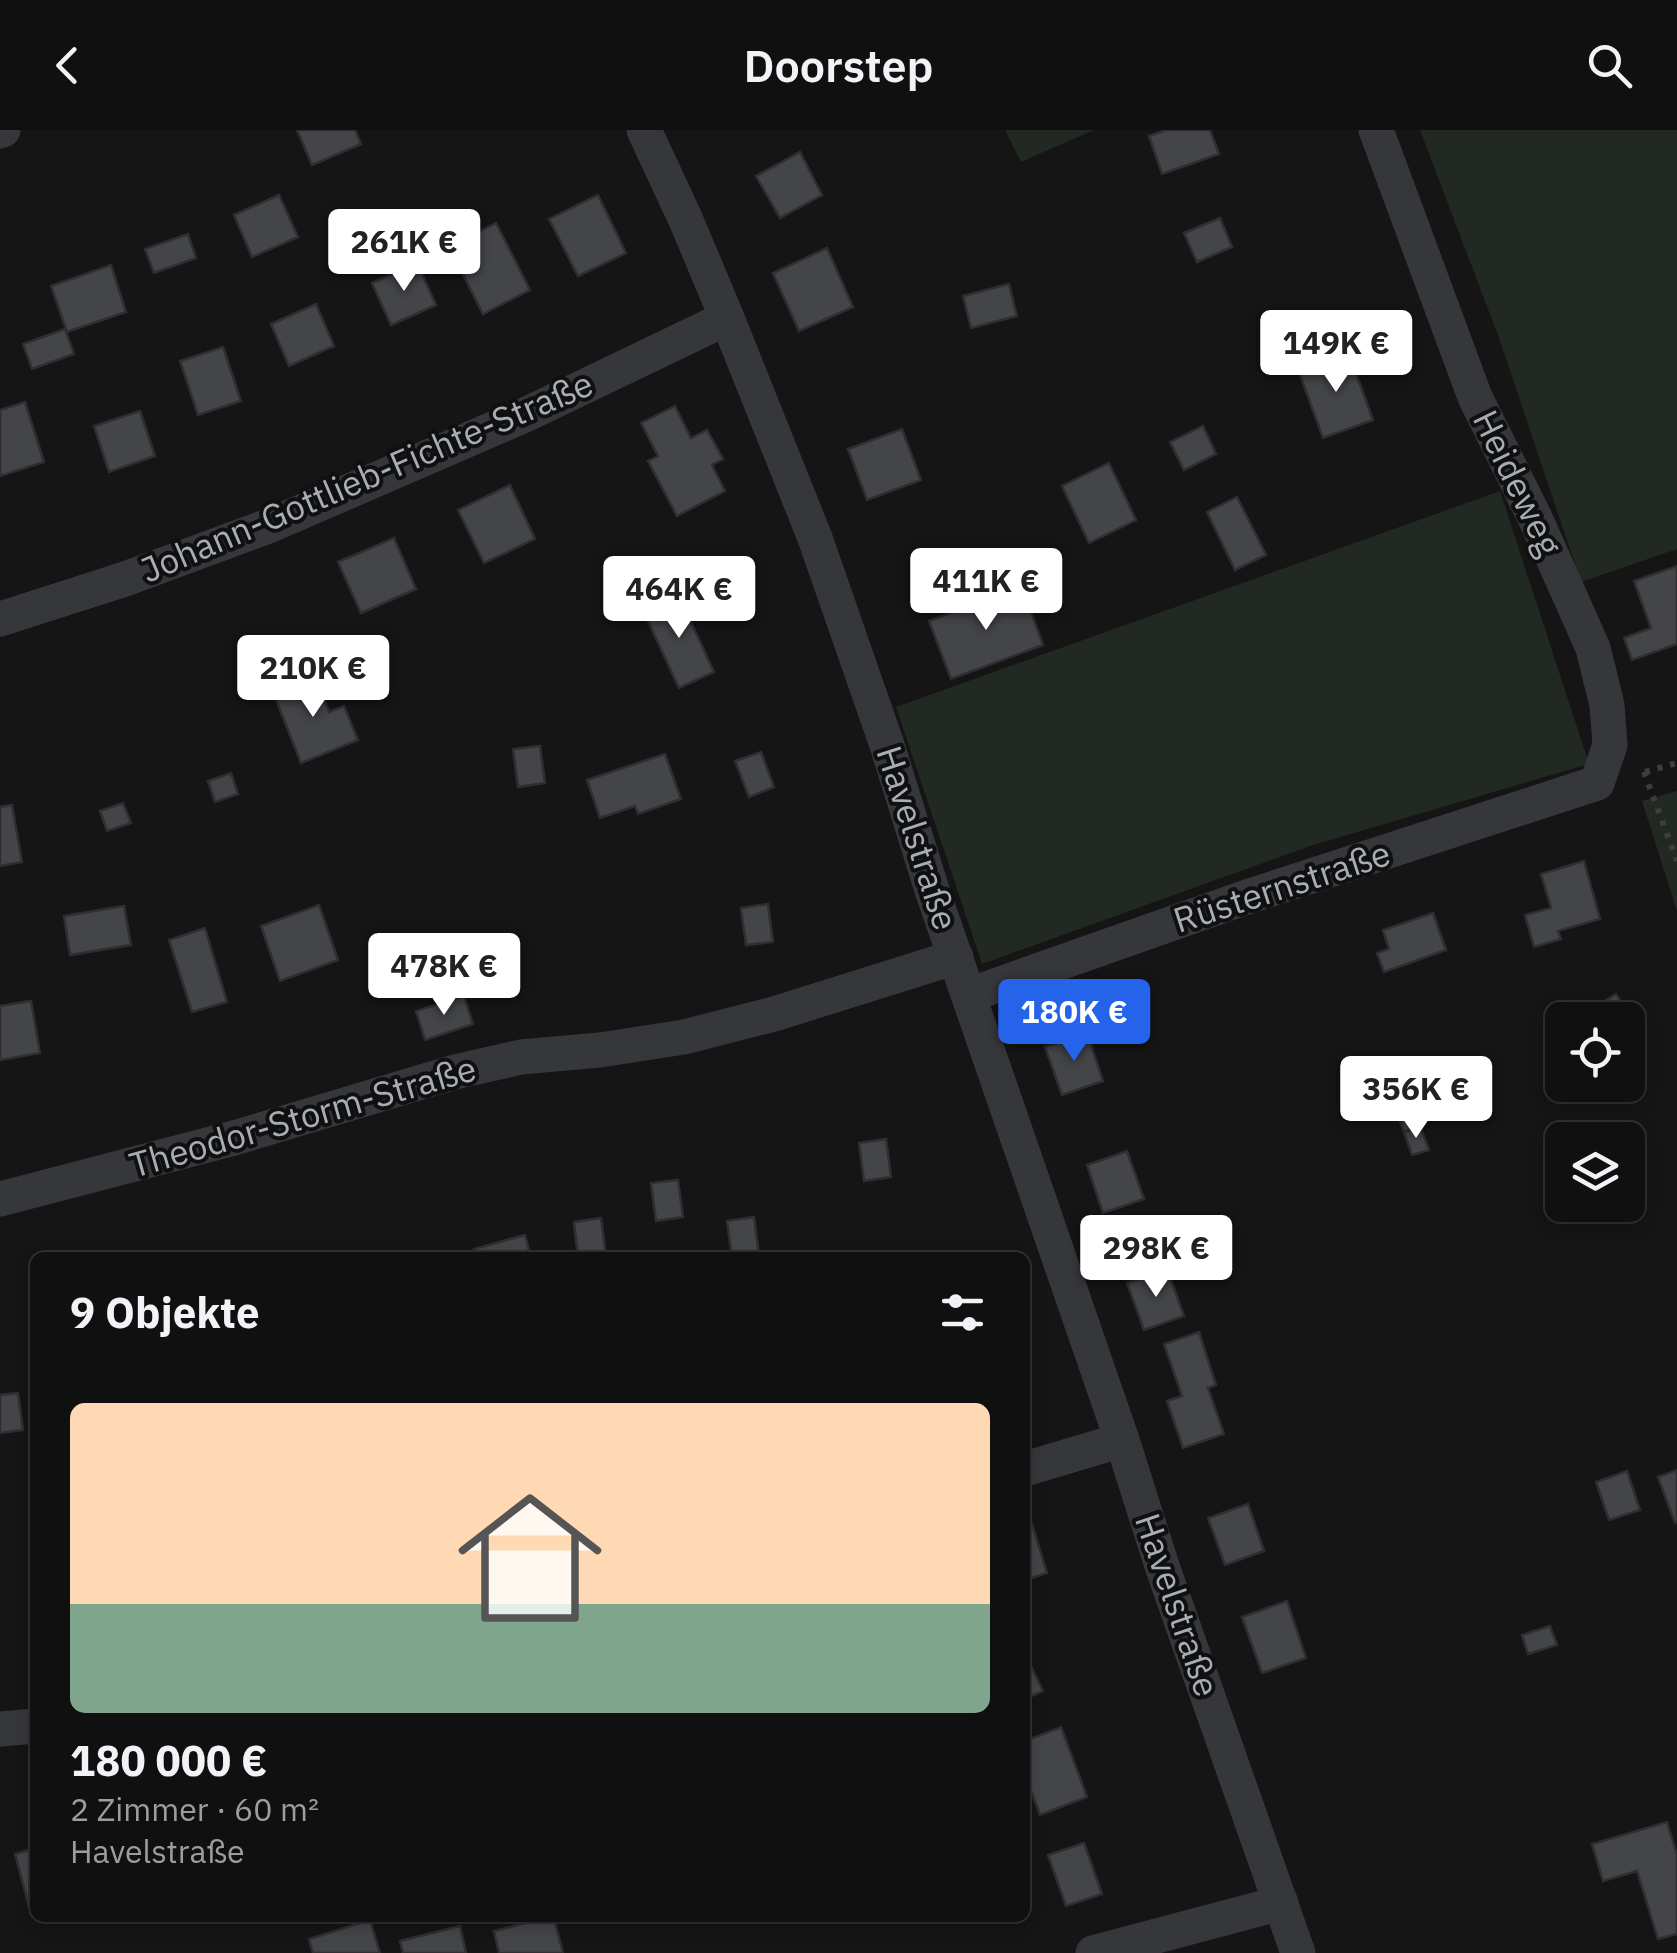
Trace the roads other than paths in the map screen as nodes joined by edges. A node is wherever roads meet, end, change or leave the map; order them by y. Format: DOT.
graph roads {
  1 [pos="644,130"];
  2 [pos="1376,130"];
  3 [pos="727,318"];
  4 [pos="0,619"];
  5 [pos="1596,783"];
  6 [pos="956,957"];
  7 [pos="969,995"];
  8 [pos="0,1199"];
  9 [pos="1122,1440"];
  10 [pos="1030,1468"];
  11 [pos="30,1726"];
  12 [pos="0,1729"];
  13 [pos="1281,1903"];
  14 [pos="1093,1953"];
  15 [pos="1298,1953"];
  1 -- 3 [label="street, Havelstraße"];
  2 -- 5 [label="street, Heideweg"];
  3 -- 4 [label="street, Johann-Gottlieb-Fichte-Straße"];
  3 -- 6 [label="street, Havelstraße"];
  5 -- 7 [label="street, Rüsternstraße"];
  6 -- 7 [label="street, Havelstraße"];
  6 -- 8 [label="street, Theodor-Storm-Straße"];
  7 -- 9 [label="street, Havelstraße"];
  9 -- 10 [label="street"];
  9 -- 13 [label="street, Havelstraße"];
  11 -- 12 [label="street"];
  13 -- 14 [label="street"];
  13 -- 15 [label="street, Havelstraße"];
}
